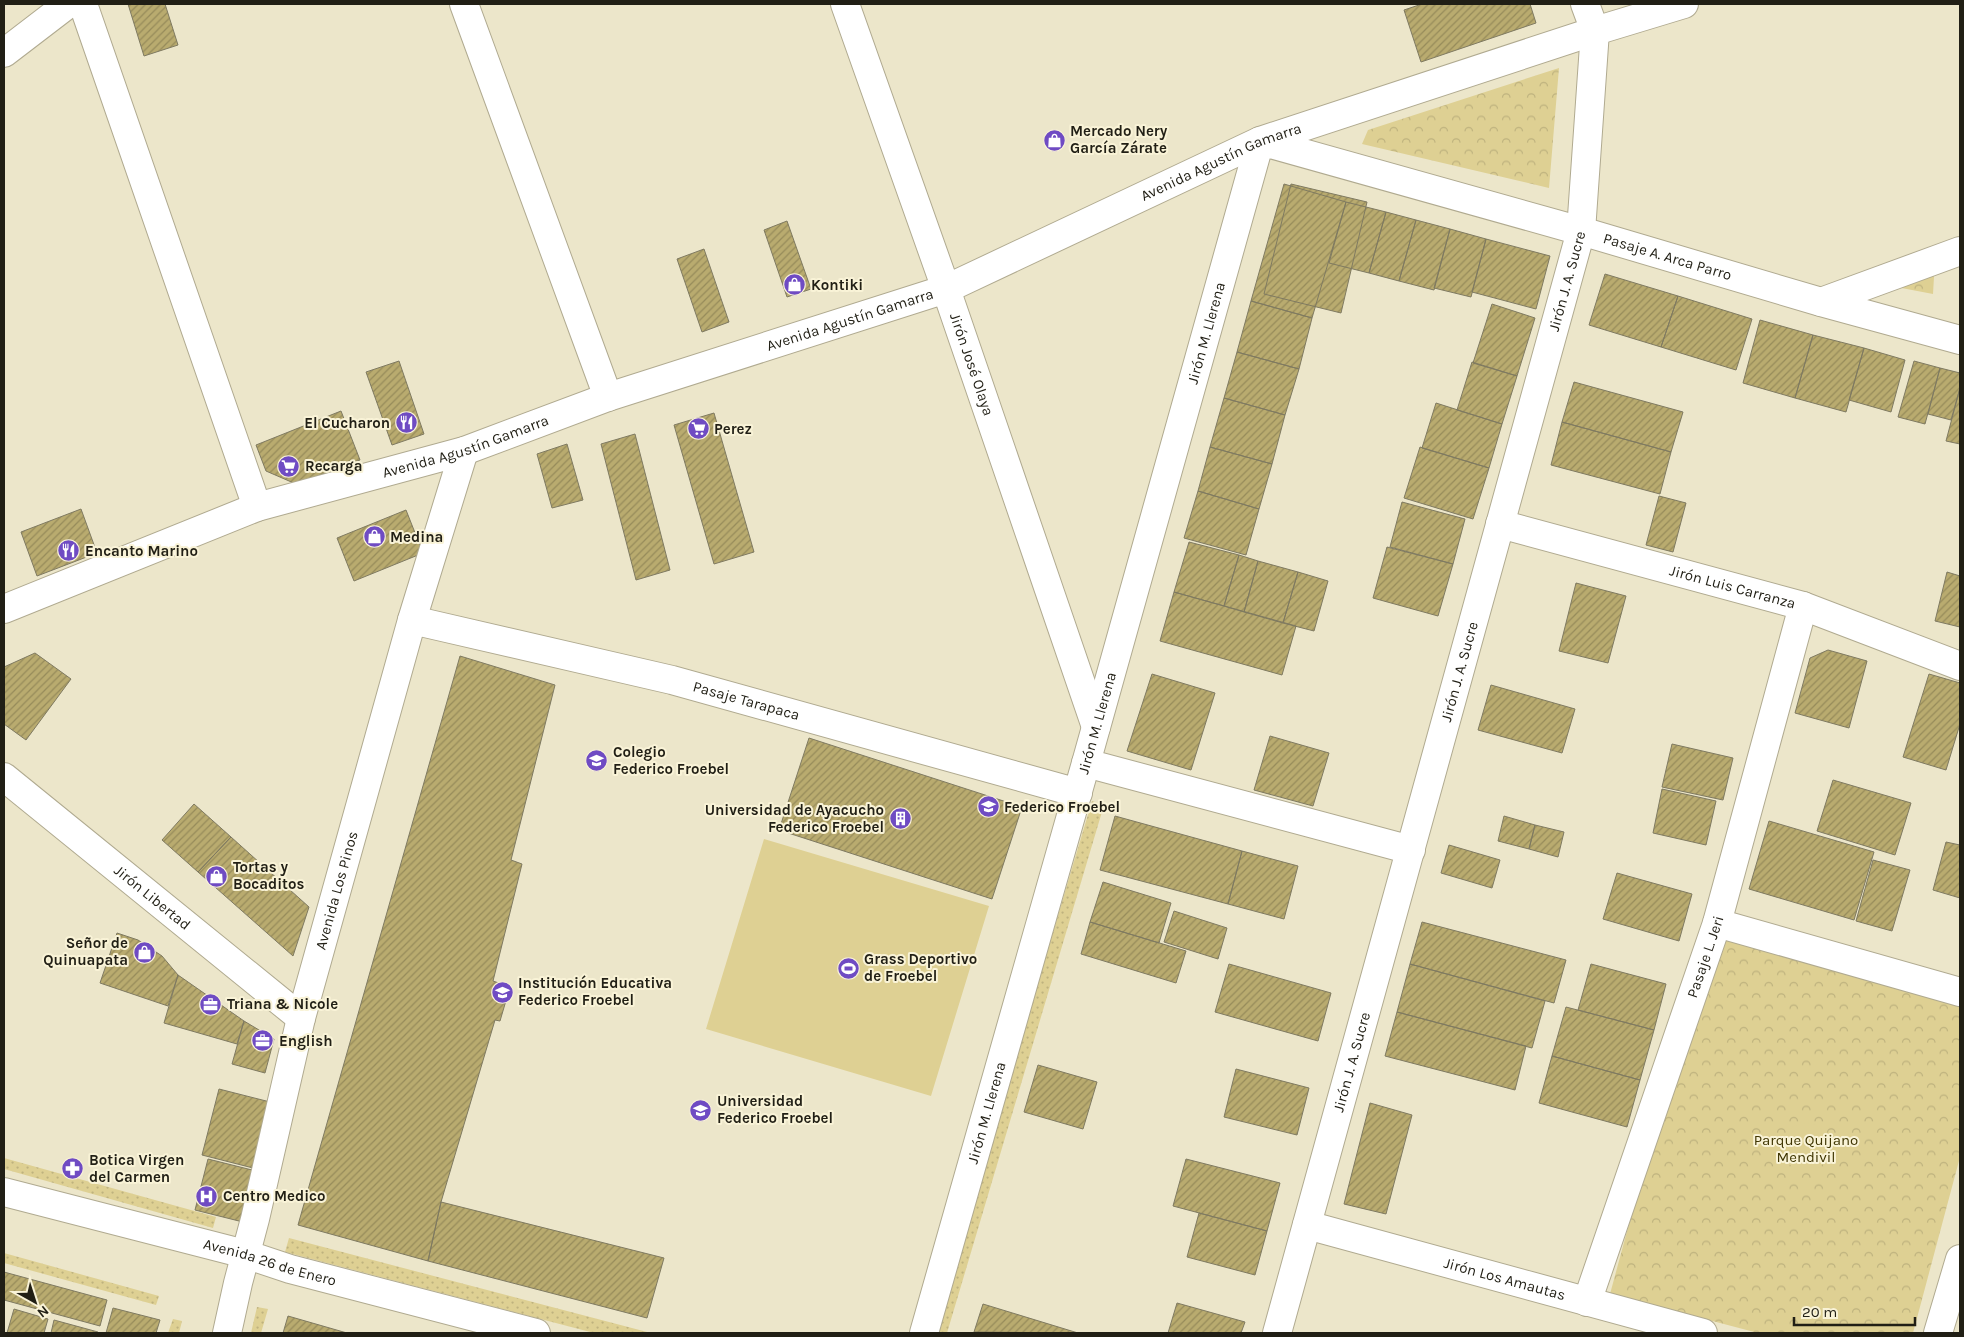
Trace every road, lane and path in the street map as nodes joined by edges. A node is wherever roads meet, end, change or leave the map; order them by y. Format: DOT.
graph roads {
  1 [pos="68,4"];
  2 [pos="83,4"];
  3 [pos="464,4"];
  4 [pos="845,4"];
  5 [pos="1585,4"];
  6 [pos="1684,4"];
  7 [pos="1595,31"];
  8 [pos="4,53"];
  9 [pos="1260,142"];
  10 [pos="1581,231"];
  11 [pos="1960,251"];
  12 [pos="946,289"];
  13 [pos="1821,302"];
  14 [pos="1960,340"];
  15 [pos="608,397"];
  16 [pos="464,451"];
  17 [pos="257,507"];
  18 [pos="1500,524"];
  19 [pos="1803,606"];
  20 [pos="4,609"];
  21 [pos="412,620"];
  22 [pos="1960,666"];
  23 [pos="1096,726"];
  24 [pos="1086,763"];
  25 [pos="4,777"];
  26 [pos="1078,793"];
  27 [pos="1410,850"];
  28 [pos="1717,923"];
  29 [pos="1960,992"];
  30 [pos="301,1018"];
  31 [pos="4,1192"];
  32 [pos="1307,1225"];
  33 [pos="245,1254"];
  34 [pos="1960,1260"];
  35 [pos="1587,1302"];
  36 [pos="227,1333"];
  37 [pos="536,1333"];
  38 [pos="924,1333"];
  39 [pos="1277,1333"];
  40 [pos="1703,1333"];
  41 [pos="1938,1333"];
  1 -- 8 [label="street"];
  2 -- 17 [label="street"];
  3 -- 15 [label="street"];
  4 -- 12 [label="street, Jirón José Olaya"];
  5 -- 7 [label="street, Jirón J. A. Sucre"];
  6 -- 7 [label="street, Avenida Agustín Gamarra"];
  7 -- 9 [label="street, Avenida Agustín Gamarra"];
  7 -- 10 [label="street, Jirón J. A. Sucre"];
  9 -- 10 [label="street, Pasaje A. Arca Parro"];
  9 -- 12 [label="street, Avenida Agustín Gamarra"];
  9 -- 23 [label="street, Jirón M. Llerena"];
  10 -- 13 [label="street, Pasaje A. Arca Parro"];
  10 -- 18 [label="street, Jirón J. A. Sucre"];
  11 -- 13 [label="street"];
  12 -- 15 [label="street, Avenida Agustín Gamarra"];
  12 -- 23 [label="street, Jirón José Olaya"];
  13 -- 14 [label="street, Pasaje A. Arca Parro"];
  15 -- 16 [label="street, Avenida Agustín Gamarra"];
  16 -- 17 [label="street, Avenida Agustín Gamarra"];
  16 -- 21 [label="street, Avenida Los Pinos"];
  17 -- 20 [label="street, Avenida Agustín Gamarra"];
  18 -- 19 [label="street, Jirón Luis Carranza"];
  18 -- 27 [label="street, Jirón J. A. Sucre"];
  19 -- 22 [label="street, Jirón Luis Carranza"];
  19 -- 28 [label="street, Pasaje L. Jeri"];
  21 -- 26 [label="street, Pasaje Tarapaca"];
  21 -- 30 [label="street, Avenida Los Pinos"];
  23 -- 24 [label="street, Jirón M. Llerena"];
  24 -- 26 [label="street, Jirón M. Llerena"];
  24 -- 27 [label="street"];
  25 -- 30 [label="street, Jirón Libertad"];
  26 -- 38 [label="street, Jirón M. Llerena"];
  27 -- 32 [label="street, Jirón J. A. Sucre"];
  28 -- 29 [label="street"];
  28 -- 35 [label="street, Pasaje L. Jeri"];
  30 -- 33 [label="street, Avenida Los Pinos"];
  31 -- 33 [label="street, Avenida 26 de Enero"];
  32 -- 35 [label="street, Jirón Los Amautas"];
  32 -- 39 [label="street, Jirón J. A. Sucre"];
  33 -- 36 [label="street, Avenida Los Pinos"];
  33 -- 37 [label="street, Avenida 26 de Enero"];
  34 -- 41 [label="street"];
  35 -- 40 [label="street, Jirón Los Amautas"];
}
